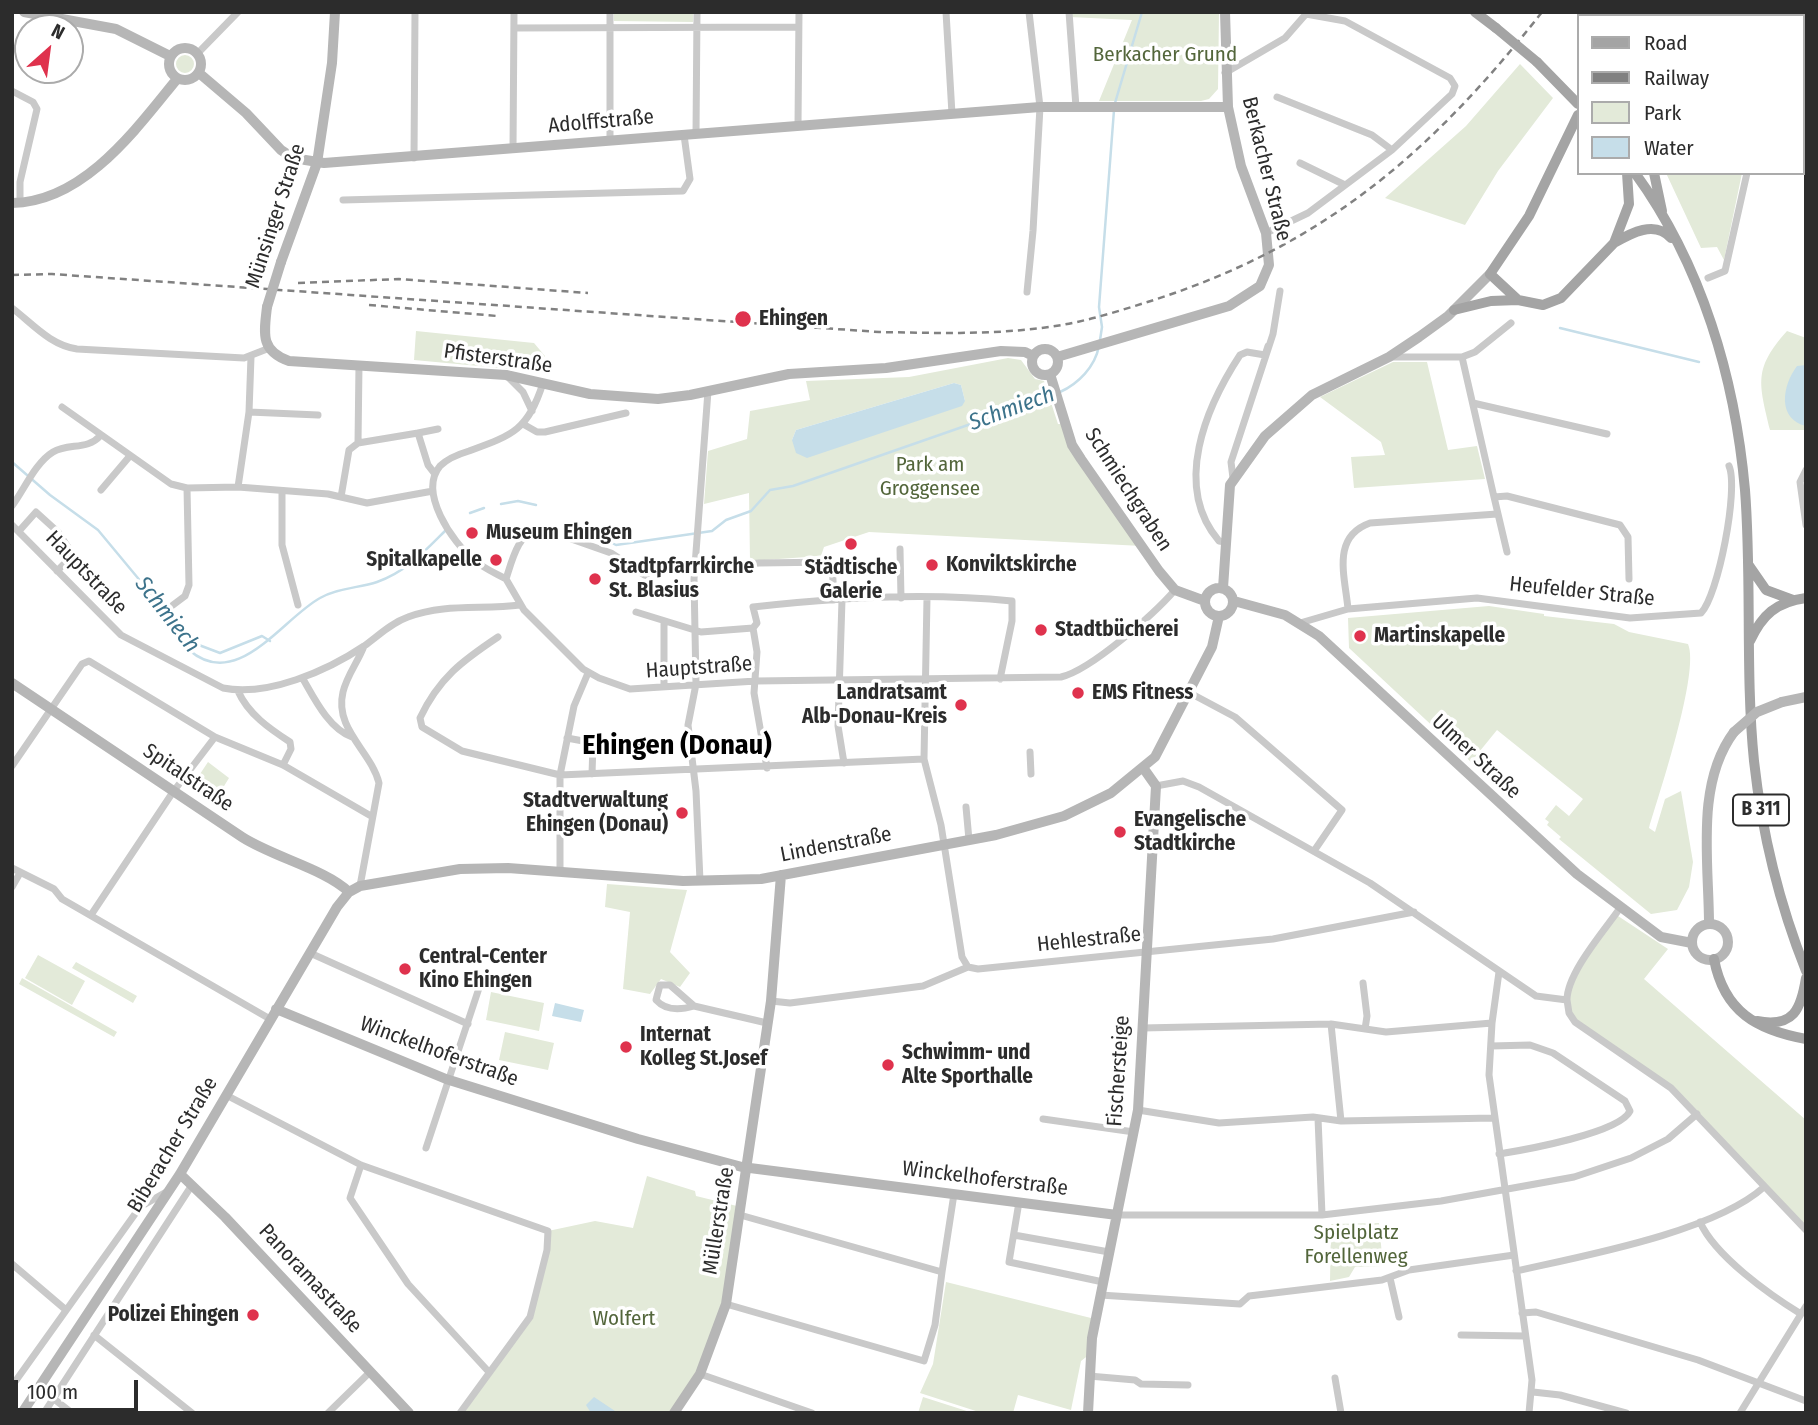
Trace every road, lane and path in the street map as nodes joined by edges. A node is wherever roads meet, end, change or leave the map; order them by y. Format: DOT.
graph roads {
  1 [pos="24,12"];
  2 [pos="223,12"];
  3 [pos="238,12"];
  4 [pos="335,12"];
  5 [pos="415,12"];
  6 [pos="514,12"];
  7 [pos="610,12"];
  8 [pos="697,12"];
  9 [pos="799,12"];
  10 [pos="946,12"];
  11 [pos="1029,12"];
  12 [pos="1069,12"];
  13 [pos="1225,12"];
  14 [pos="1475,12"];
  15 [pos="231,20"];
  16 [pos="610,26"];
  17 [pos="697,27"];
  18 [pos="799,27"];
  19 [pos="514,28"];
  20 [pos="198,54"];
  21 [pos="170,56"];
  22 [pos="199,73"];
  23 [pos="1225,74"];
  24 [pos="177,79"];
  25 [pos="12,91"];
  26 [pos="1277,97"];
  27 [pos="1576,102"];
  28 [pos="1040,107"];
  29 [pos="1076,107"];
  30 [pos="1228,107"];
  31 [pos="952,114"];
  32 [pos="1576,119"];
  33 [pos="798,125"];
  34 [pos="690,134"];
  35 [pos="610,141"];
  36 [pos="513,149"];
  37 [pos="1392,150"];
  38 [pos="414,158"];
  39 [pos="317,163"];
  40 [pos="1300,163"];
  41 [pos="1627,175"];
  42 [pos="1636,175"];
  43 [pos="1654,175"];
  44 [pos="1747,175"];
  45 [pos="1343,184"];
  46 [pos="343,200"];
  47 [pos="16,203"];
  48 [pos="1665,220"];
  49 [pos="1266,233"];
  50 [pos="1614,243"];
  51 [pos="1680,248"];
  52 [pos="1490,274"];
  53 [pos="1708,278"];
  54 [pos="1280,291"];
  55 [pos="1027,292"];
  56 [pos="1518,300"];
  57 [pos="12,308"];
  58 [pos="1454,310"];
  59 [pos="1511,323"];
  60 [pos="1268,346"];
  61 [pos="267,349"];
  62 [pos="251,356"];
  63 [pos="1033,356"];
  64 [pos="1058,357"];
  65 [pos="1389,357"];
  66 [pos="1462,357"];
  67 [pos="359,365"];
  68 [pos="506,376"];
  69 [pos="1052,379"];
  70 [pos="543,383"];
  71 [pos="708,391"];
  72 [pos="1473,403"];
  73 [pos="62,408"];
  74 [pos="249,412"];
  75 [pos="532,413"];
  76 [pos="626,413"];
  77 [pos="318,415"];
  78 [pos="523,425"];
  79 [pos="438,429"];
  80 [pos="418,433"];
  81 [pos="1607,434"];
  82 [pos="100,436"];
  83 [pos="358,443"];
  84 [pos="129,457"];
  85 [pos="1729,466"];
  86 [pos="1806,470"];
  87 [pos="435,474"];
  88 [pos="1233,478"];
  89 [pos="238,487"];
  90 [pos="187,488"];
  91 [pos="101,490"];
  92 [pos="433,491"];
  93 [pos="282,492"];
  94 [pos="341,497"];
  95 [pos="1493,497"];
  96 [pos="12,506"];
  97 [pos="1497,514"];
  98 [pos="12,525"];
  99 [pos="1806,525"];
  100 [pos="20,530"];
  101 [pos="1225,542"];
  102 [pos="900,549"];
  103 [pos="1507,552"];
  104 [pos="1746,562"];
  105 [pos="695,569"];
  106 [pos="57,571"];
  107 [pos="646,576"];
  108 [pos="506,579"];
  109 [pos="1629,579"];
  110 [pos="1223,588"];
  111 [pos="1175,590"];
  112 [pos="901,597"];
  113 [pos="927,598"];
  114 [pos="1806,598"];
  115 [pos="838,600"];
  116 [pos="1793,600"];
  117 [pos="1205,601"];
  118 [pos="1234,601"];
  119 [pos="520,604"];
  120 [pos="173,605"];
  121 [pos="298,605"];
  122 [pos="1348,609"];
  123 [pos="636,612"];
  124 [pos="1219,616"];
  125 [pos="664,622"];
  126 [pos="1300,623"];
  127 [pos="753,628"];
  128 [pos="694,630"];
  129 [pos="498,636"];
  130 [pos="1749,644"];
  131 [pos="364,646"];
  132 [pos="588,673"];
  133 [pos="303,679"];
  134 [pos="1000,679"];
  135 [pos="925,680"];
  136 [pos="756,681"];
  137 [pos="839,681"];
  138 [pos="12,682"];
  139 [pos="696,684"];
  140 [pos="664,686"];
  141 [pos="238,691"];
  142 [pos="1189,693"];
  143 [pos="1806,697"];
  144 [pos="50,708"];
  145 [pos="215,737"];
  146 [pos="352,737"];
  147 [pos="568,738"];
  148 [pos="593,744"];
  149 [pos="655,745"];
  150 [pos="1030,752"];
  151 [pos="924,759"];
  152 [pos="844,763"];
  153 [pos="283,765"];
  154 [pos="12,766"];
  155 [pos="767,768"];
  156 [pos="692,769"];
  157 [pos="1144,769"];
  158 [pos="592,774"];
  159 [pos="1031,774"];
  160 [pos="559,775"];
  161 [pos="1156,786"];
  162 [pos="173,792"];
  163 [pos="965,807"];
  164 [pos="371,816"];
  165 [pos="968,840"];
  166 [pos="943,844"];
  167 [pos="1314,851"];
  168 [pos="12,868"];
  169 [pos="560,872"];
  170 [pos="20,873"];
  171 [pos="781,875"];
  172 [pos="701,881"];
  173 [pos="360,886"];
  174 [pos="12,887"];
  175 [pos="349,892"];
  176 [pos="1620,908"];
  177 [pos="1414,912"];
  178 [pos="91,915"];
  179 [pos="1709,924"];
  180 [pos="1692,943"];
  181 [pos="1146,951"];
  182 [pos="310,953"];
  183 [pos="1714,960"];
  184 [pos="968,967"];
  185 [pos="1806,971"];
  186 [pos="1499,972"];
  187 [pos="1806,978"];
  188 [pos="482,979"];
  189 [pos="1363,983"];
  190 [pos="771,1000"];
  191 [pos="1567,1000"];
  192 [pos="694,1006"];
  193 [pos="276,1009"];
  194 [pos="270,1019"];
  195 [pos="1751,1020"];
  196 [pos="767,1023"];
  197 [pos="1492,1023"];
  198 [pos="468,1024"];
  199 [pos="1331,1024"];
  200 [pos="1142,1028"];
  201 [pos="1365,1030"];
  202 [pos="1806,1039"];
  203 [pos="1491,1046"];
  204 [pos="446,1079"];
  205 [pos="226,1095"];
  206 [pos="1138,1110"];
  207 [pos="1697,1114"];
  208 [pos="1318,1118"];
  209 [pos="1493,1118"];
  210 [pos="1043,1119"];
  211 [pos="1341,1121"];
  212 [pos="1134,1132"];
  213 [pos="426,1148"];
  214 [pos="1499,1154"];
  215 [pos="361,1165"];
  216 [pos="747,1168"];
  217 [pos="180,1174"];
  218 [pos="192,1185"];
  219 [pos="1764,1186"];
  220 [pos="171,1188"];
  221 [pos="1505,1190"];
  222 [pos="954,1194"];
  223 [pos="1020,1202"];
  224 [pos="135,1214"];
  225 [pos="154,1215"];
  226 [pos="740,1215"];
  227 [pos="1117,1215"];
  228 [pos="1322,1215"];
  229 [pos="1700,1222"];
  230 [pos="1806,1230"];
  231 [pos="1014,1235"];
  232 [pos="1109,1252"];
  233 [pos="1514,1255"];
  234 [pos="12,1264"];
  235 [pos="1516,1271"];
  236 [pos="942,1272"];
  237 [pos="1390,1278"];
  238 [pos="1102,1282"];
  239 [pos="1100,1295"];
  240 [pos="726,1304"];
  241 [pos="1806,1306"];
  242 [pos="66,1310"];
  243 [pos="1522,1313"];
  244 [pos="1801,1314"];
  245 [pos="1399,1317"];
  246 [pos="94,1335"];
  247 [pos="1461,1335"];
  248 [pos="1525,1336"];
  249 [pos="488,1371"];
  250 [pos="370,1372"];
  251 [pos="700,1374"];
  252 [pos="1089,1376"];
  253 [pos="1335,1378"];
  254 [pos="13,1382"];
  255 [pos="1759,1382"];
  256 [pos="1188,1385"];
  257 [pos="1533,1392"];
  258 [pos="54,1399"];
  259 [pos="1806,1401"];
  260 [pos="1090,1411"];
  261 [pos="22,1413"];
  262 [pos="44,1413"];
  263 [pos="72,1413"];
  264 [pos="192,1413"];
  265 [pos="328,1413"];
  266 [pos="409,1413"];
  267 [pos="460,1413"];
  268 [pos="674,1413"];
  269 [pos="812,1413"];
  270 [pos="1341,1413"];
  271 [pos="1529,1413"];
  272 [pos="1626,1413"];
  273 [pos="1740,1413"];
  1 -- 21 [label="street"];
  2 -- 15 [label="street"];
  3 -- 15 [label="street"];
  4 -- 39 [label="street, Münsinger Straße"];
  5 -- 38 [label="street"];
  6 -- 19 [label="street"];
  7 -- 16 [label="street"];
  8 -- 17 [label="street"];
  9 -- 18 [label="street"];
  10 -- 31 [label="street"];
  11 -- 28 [label="street"];
  12 -- 29 [label="street"];
  13 -- 23 [label="street, Berkacher Straße"];
  14 -- 27 [label="main road, bridge"];
  15 -- 20 [label="street"];
  16 -- 17 [label="street"];
  16 -- 19 [label="street"];
  16 -- 35 [label="street"];
  17 -- 18 [label="street"];
  17 -- 34 [label="street"];
  18 -- 33 [label="street"];
  19 -- 36 [label="street"];
  20 -- 21 [label="street"];
  20 -- 22 [label="street"];
  21 -- 24 [label="street"];
  22 -- 24 [label="street"];
  22 -- 39 [label="street, Adolffstraße"];
  23 -- 30 [label="street, Berkacher Straße"];
  23 -- 37 [label="street"];
  24 -- 47 [label="street"];
  25 -- 47 [label="street"];
  26 -- 37 [label="street"];
  28 -- 29 [label="street, Adolffstraße"];
  28 -- 31 [label="street, Adolffstraße"];
  28 -- 55 [label="street"];
  29 -- 30 [label="street, Adolffstraße"];
  30 -- 49 [label="street, Berkacher Straße"];
  31 -- 33 [label="street, Adolffstraße"];
  32 -- 52 [label="main road"];
  33 -- 34 [label="street, Adolffstraße"];
  34 -- 35 [label="street, Adolffstraße"];
  34 -- 46 [label="street"];
  35 -- 36 [label="street, Adolffstraße"];
  36 -- 38 [label="street, Adolffstraße"];
  37 -- 45 [label="street"];
  38 -- 39 [label="street, Adolffstraße"];
  39 -- 61 [label="street, Münsinger Straße, bridge"];
  40 -- 45 [label="street"];
  41 -- 50 [label="main road"];
  42 -- 48 [label="main road, B 311"];
  43 -- 48 [label="main road"];
  44 -- 53 [label="street"];
  45 -- 49 [label="street"];
  48 -- 51 [label="main road, B 311"];
  49 -- 64 [label="street, Berkacher Straße"];
  50 -- 51 [label="main road"];
  50 -- 56 [label="main road"];
  51 -- 104 [label="main road, B 311"];
  52 -- 56 [label="main road"];
  52 -- 58 [label="street"];
  54 -- 60 [label="street"];
  56 -- 58 [label="main road"];
  57 -- 62 [label="street"];
  58 -- 65 [label="street"];
  59 -- 66 [label="street"];
  60 -- 88 [label="street"];
  60 -- 101 [label="street"];
  61 -- 62 [label="street"];
  61 -- 67 [label="street, Pfisterstraße"];
  62 -- 74 [label="street"];
  63 -- 64 [label="street"];
  63 -- 69 [label="street, Schmiechgraben"];
  63 -- 71 [label="street, Pfisterstraße"];
  64 -- 69 [label="street"];
  65 -- 66 [label="street"];
  65 -- 88 [label="street"];
  66 -- 72 [label="street"];
  67 -- 68 [label="street, Pfisterstraße"];
  67 -- 83 [label="street"];
  68 -- 70 [label="street, Pfisterstraße"];
  68 -- 75 [label="street"];
  69 -- 111 [label="street, Schmiechgraben"];
  70 -- 71 [label="street, Pfisterstraße"];
  70 -- 75 [label="street"];
  71 -- 105 [label="street"];
  72 -- 81 [label="street"];
  72 -- 95 [label="street"];
  73 -- 82 [label="street"];
  74 -- 77 [label="street"];
  74 -- 89 [label="street"];
  75 -- 78 [label="street"];
  76 -- 78 [label="street"];
  78 -- 87 [label="street"];
  79 -- 80 [label="street"];
  80 -- 83 [label="street"];
  80 -- 87 [label="street"];
  82 -- 84 [label="street"];
  82 -- 96 [label="street"];
  83 -- 94 [label="street"];
  84 -- 90 [label="street"];
  84 -- 91 [label="street"];
  85 -- 122 [label="street, Heufelder Straße"];
  86 -- 99 [label="street"];
  87 -- 92 [label="street"];
  88 -- 101 [label="street"];
  89 -- 90 [label="street"];
  89 -- 93 [label="street"];
  90 -- 120 [label="street"];
  92 -- 94 [label="street"];
  92 -- 108 [label="street"];
  93 -- 94 [label="street"];
  93 -- 121 [label="street"];
  95 -- 97 [label="street"];
  95 -- 109 [label="street"];
  97 -- 103 [label="street"];
  97 -- 122 [label="street"];
  98 -- 100 [label="street, Hauptstraße"];
  100 -- 106 [label="street, Hauptstraße"];
  100 -- 106 [label="street"];
  101 -- 110 [label="street"];
  102 -- 112 [label="street"];
  104 -- 116 [label="main road"];
  104 -- 130 [label="main road, B 311"];
  105 -- 115 [label="street"];
  105 -- 128 [label="street"];
  106 -- 141 [label="street, Hauptstraße"];
  107 -- 108 [label="street"];
  108 -- 119 [label="street, Hauptstraße"];
  110 -- 117 [label="street"];
  110 -- 118 [label="street"];
  111 -- 117 [label="street"];
  111 -- 134 [label="street, Hauptstraße"];
  112 -- 113 [label="street"];
  112 -- 115 [label="street"];
  113 -- 134 [label="street"];
  113 -- 135 [label="street"];
  114 -- 116 [label="main road"];
  115 -- 127 [label="street"];
  115 -- 137 [label="street"];
  116 -- 130 [label="main road"];
  117 -- 124 [label="street"];
  118 -- 124 [label="street"];
  118 -- 126 [label="street, Ulmer Straße"];
  119 -- 131 [label="street"];
  119 -- 132 [label="street, Hauptstraße"];
  122 -- 126 [label="street, Heufelder Straße"];
  123 -- 125 [label="street"];
  124 -- 142 [label="street, Lindenstraße"];
  125 -- 128 [label="street"];
  125 -- 140 [label="street"];
  126 -- 176 [label="street, Ulmer Straße"];
  127 -- 128 [label="street"];
  127 -- 136 [label="street"];
  128 -- 139 [label="street"];
  129 -- 160 [label="street"];
  130 -- 185 [label="main road, B 311"];
  131 -- 133 [label="street"];
  131 -- 146 [label="street"];
  132 -- 140 [label="street, Hauptstraße"];
  132 -- 147 [label="street"];
  133 -- 141 [label="street"];
  133 -- 146 [label="street"];
  134 -- 135 [label="street, Hauptstraße"];
  135 -- 137 [label="street, Hauptstraße"];
  135 -- 151 [label="street"];
  136 -- 137 [label="street, Hauptstraße"];
  136 -- 139 [label="street, Hauptstraße"];
  136 -- 155 [label="street"];
  137 -- 152 [label="street"];
  138 -- 144 [label="street, Spitalstraße"];
  139 -- 140 [label="street, Hauptstraße"];
  139 -- 156 [label="street"];
  141 -- 153 [label="street"];
  142 -- 157 [label="street, Lindenstraße"];
  142 -- 167 [label="street"];
  143 -- 179 [label="street, bridge"];
  144 -- 145 [label="street"];
  144 -- 154 [label="street"];
  144 -- 162 [label="street, Spitalstraße"];
  145 -- 153 [label="street"];
  145 -- 162 [label="street"];
  146 -- 164 [label="street"];
  147 -- 148 [label="street"];
  147 -- 160 [label="street"];
  148 -- 149 [label="street"];
  148 -- 158 [label="street"];
  150 -- 159 [label="street"];
  151 -- 152 [label="street"];
  151 -- 166 [label="street"];
  152 -- 155 [label="street"];
  153 -- 164 [label="street"];
  155 -- 156 [label="street"];
  156 -- 158 [label="street"];
  156 -- 172 [label="street"];
  157 -- 161 [label="street"];
  157 -- 165 [label="street, Lindenstraße"];
  158 -- 160 [label="street"];
  160 -- 169 [label="street"];
  161 -- 167 [label="street"];
  161 -- 181 [label="street, Fischersteige"];
  162 -- 175 [label="street, Spitalstraße"];
  162 -- 178 [label="street"];
  163 -- 165 [label="street"];
  164 -- 173 [label="street"];
  165 -- 166 [label="street, Lindenstraße"];
  166 -- 171 [label="street, Lindenstraße"];
  166 -- 184 [label="street"];
  167 -- 177 [label="street"];
  168 -- 170 [label="street"];
  169 -- 172 [label="street, Lindenstraße"];
  169 -- 173 [label="street, Lindenstraße"];
  170 -- 174 [label="street"];
  170 -- 178 [label="street"];
  171 -- 172 [label="street, Lindenstraße"];
  171 -- 190 [label="street, Müllerstraße"];
  173 -- 175 [label="street, Lindenstraße"];
  175 -- 182 [label="street, Biberacher Straße"];
  176 -- 180 [label="street, Ulmer Straße"];
  176 -- 191 [label="street"];
  177 -- 181 [label="street, Hehlestraße"];
  177 -- 186 [label="street"];
  178 -- 194 [label="street"];
  179 -- 180 [label="street"];
  179 -- 183 [label="street"];
  180 -- 183 [label="street, Ulmer Straße"];
  181 -- 184 [label="street, Hehlestraße"];
  181 -- 200 [label="street, Fischersteige"];
  182 -- 193 [label="street, Biberacher Straße"];
  182 -- 198 [label="street"];
  183 -- 195 [label="main road"];
  184 -- 190 [label="street, Hehlestraße"];
  186 -- 191 [label="street"];
  186 -- 197 [label="street"];
  187 -- 195 [label="main road"];
  188 -- 198 [label="street"];
  189 -- 201 [label="street"];
  190 -- 196 [label="street, Müllerstraße"];
  191 -- 207 [label="street"];
  192 -- 192 [label="street"];
  192 -- 196 [label="street"];
  193 -- 194 [label="street, Biberacher Straße"];
  193 -- 204 [label="street, Winckelhoferstraße"];
  194 -- 205 [label="street, Biberacher Straße"];
  195 -- 202 [label="main road"];
  196 -- 216 [label="street, Müllerstraße"];
  197 -- 201 [label="street"];
  197 -- 203 [label="street"];
  198 -- 204 [label="street"];
  199 -- 200 [label="street"];
  199 -- 201 [label="street"];
  199 -- 211 [label="street"];
  200 -- 206 [label="street, Fischersteige"];
  203 -- 209 [label="street"];
  203 -- 214 [label="street"];
  204 -- 213 [label="street"];
  204 -- 216 [label="street, Winckelhoferstraße"];
  205 -- 215 [label="street"];
  205 -- 217 [label="street, Biberacher Straße"];
  206 -- 208 [label="street"];
  206 -- 212 [label="street, Fischersteige"];
  207 -- 219 [label="street"];
  207 -- 221 [label="street, Winckelhoferstraße"];
  208 -- 211 [label="street"];
  208 -- 228 [label="street"];
  209 -- 211 [label="street"];
  209 -- 214 [label="street"];
  210 -- 212 [label="street"];
  212 -- 227 [label="street, Fischersteige"];
  214 -- 221 [label="street"];
  215 -- 249 [label="street"];
  215 -- 249 [label="street"];
  216 -- 222 [label="street, Winckelhoferstraße"];
  216 -- 226 [label="street, Müllerstraße"];
  217 -- 218 [label="street, Panoramastraße"];
  217 -- 220 [label="street, Biberacher Straße"];
  218 -- 246 [label="street"];
  218 -- 250 [label="street, Panoramastraße"];
  219 -- 229 [label="street"];
  219 -- 230 [label="street"];
  220 -- 224 [label="street"];
  220 -- 225 [label="street, Biberacher Straße"];
  221 -- 228 [label="street, Winckelhoferstraße"];
  221 -- 233 [label="street"];
  222 -- 223 [label="street, Winckelhoferstraße"];
  222 -- 236 [label="street"];
  223 -- 227 [label="street, Winckelhoferstraße"];
  223 -- 231 [label="street"];
  224 -- 225 [label="street"];
  224 -- 242 [label="street"];
  225 -- 261 [label="street, Biberacher Straße"];
  226 -- 236 [label="street"];
  226 -- 240 [label="street, Müllerstraße"];
  227 -- 228 [label="street, Winckelhoferstraße"];
  227 -- 232 [label="street, Fischersteige"];
  229 -- 235 [label="street"];
  229 -- 244 [label="street"];
  231 -- 232 [label="street"];
  231 -- 238 [label="street"];
  232 -- 238 [label="street, Fischersteige"];
  233 -- 235 [label="street"];
  233 -- 237 [label="street"];
  234 -- 242 [label="street"];
  235 -- 243 [label="street"];
  236 -- 240 [label="street"];
  237 -- 239 [label="street"];
  237 -- 245 [label="street"];
  238 -- 239 [label="street, Fischersteige"];
  239 -- 252 [label="street, Fischersteige"];
  240 -- 251 [label="street, Müllerstraße"];
  241 -- 244 [label="street"];
  242 -- 254 [label="street"];
  243 -- 248 [label="street"];
  243 -- 255 [label="street"];
  244 -- 255 [label="street"];
  246 -- 258 [label="street"];
  246 -- 264 [label="street"];
  247 -- 248 [label="street"];
  248 -- 257 [label="street"];
  249 -- 267 [label="street"];
  250 -- 265 [label="street"];
  250 -- 266 [label="street, Panoramastraße"];
  251 -- 268 [label="street, Müllerstraße"];
  251 -- 269 [label="street"];
  252 -- 256 [label="street"];
  252 -- 260 [label="street, Fischersteige"];
  253 -- 270 [label="street"];
  255 -- 259 [label="street"];
  255 -- 273 [label="street"];
  257 -- 271 [label="street"];
  257 -- 272 [label="street"];
  258 -- 262 [label="street"];
  258 -- 263 [label="street"];
}
